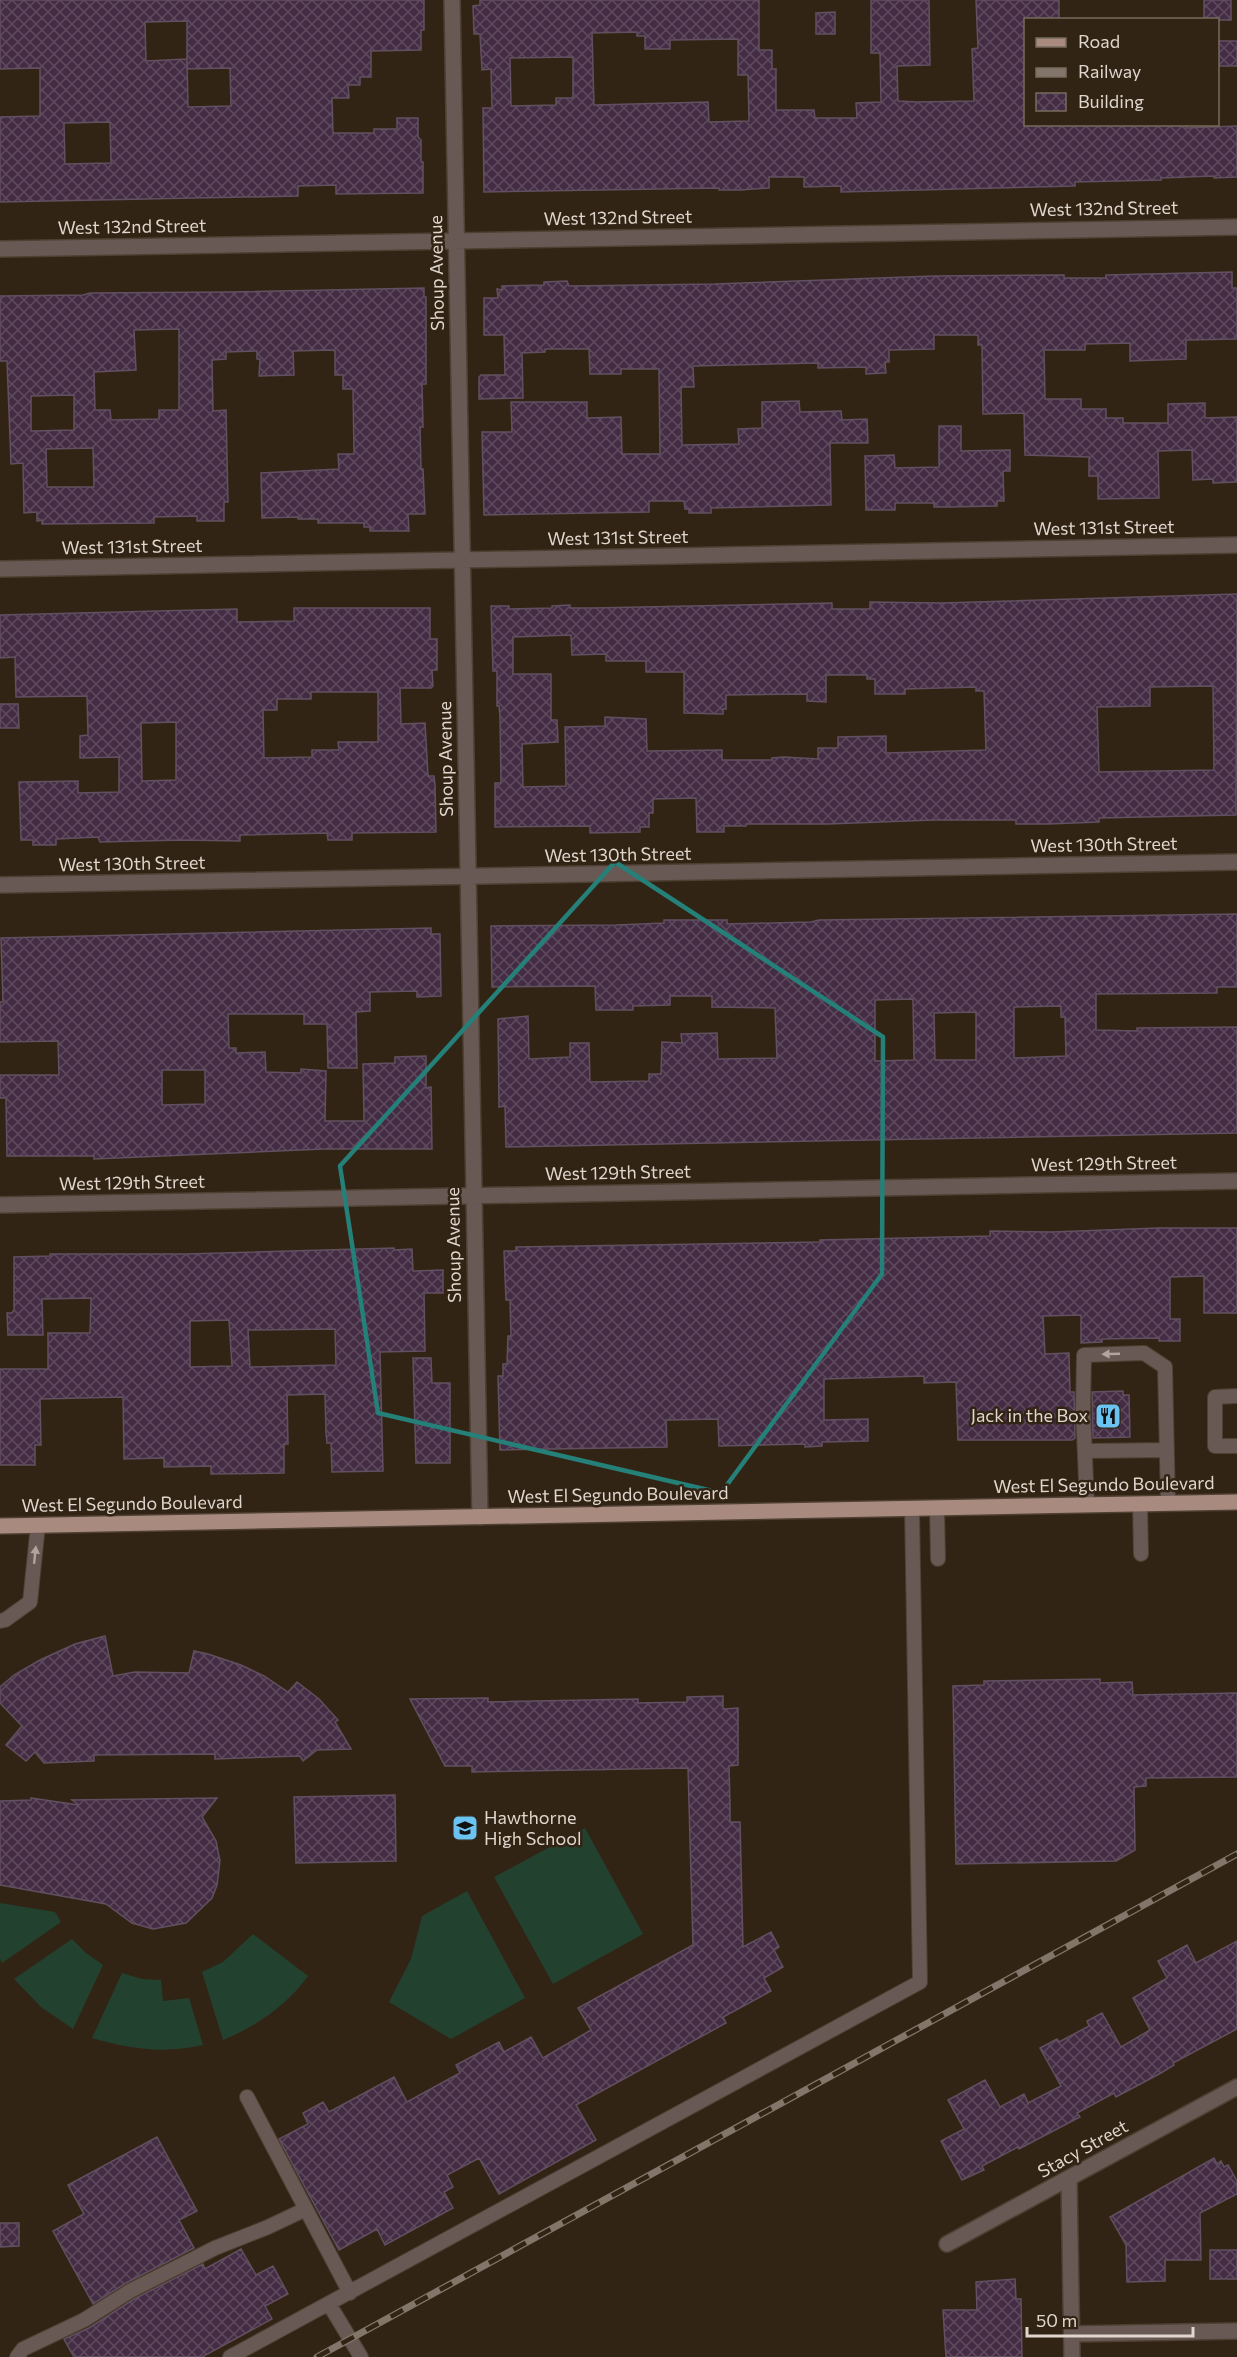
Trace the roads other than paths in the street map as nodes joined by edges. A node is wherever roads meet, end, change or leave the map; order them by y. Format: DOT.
graph roads {
  1 [pos="452,0"];
  2 [pos="1237,227"];
  3 [pos="456,240"];
  4 [pos="0,249"];
  5 [pos="1237,545"];
  6 [pos="463,561"];
  7 [pos="0,569"];
  8 [pos="1237,862"];
  9 [pos="468,877"];
  10 [pos="0,885"];
  11 [pos="1237,1182"];
  12 [pos="473,1195"];
  13 [pos="0,1205"];
  14 [pos="1237,1396"];
  15 [pos="1237,1446"];
  16 [pos="1167,1450"];
  17 [pos="1085,1451"];
  18 [pos="1237,1502"];
  19 [pos="1168,1503"];
  20 [pos="1140,1504"];
  21 [pos="1086,1505"];
  22 [pos="937,1508"];
  23 [pos="912,1509"];
  24 [pos="480,1517"];
  25 [pos="38,1525"];
  26 [pos="0,1526"];
  27 [pos="1141,1554"];
  28 [pos="938,1559"];
  29 [pos="0,1620"];
  30 [pos="1237,2087"];
  31 [pos="247,2097"];
  32 [pos="1069,2179"];
  33 [pos="306,2209"];
  34 [pos="947,2244"];
  35 [pos="350,2293"];
  36 [pos="329,2304"];
  37 [pos="1237,2331"];
  38 [pos="1072,2334"];
  39 [pos="17,2357"];
  40 [pos="230,2357"];
  41 [pos="361,2357"];
  42 [pos="1072,2357"];
  1 -- 3 [label="street, Shoup Avenue"];
  2 -- 3 [label="street, West 132nd Street"];
  3 -- 4 [label="street, West 132nd Street"];
  3 -- 6 [label="street, Shoup Avenue"];
  5 -- 6 [label="street, West 131st Street"];
  6 -- 7 [label="street, West 131st Street"];
  6 -- 9 [label="street, Shoup Avenue"];
  8 -- 9 [label="street, West 130th Street"];
  9 -- 10 [label="street, West 130th Street"];
  9 -- 12 [label="street, Shoup Avenue"];
  11 -- 12 [label="street, West 129th Street"];
  12 -- 13 [label="street, West 129th Street"];
  12 -- 24 [label="street, Shoup Avenue"];
  14 -- 15 [label="lane"];
  16 -- 17 [label="lane"];
  16 -- 17 [label="lane, one-way"];
  16 -- 19 [label="lane"];
  17 -- 21 [label="lane"];
  18 -- 19 [label="main road, West El Segundo Boulevard"];
  19 -- 20 [label="main road, West El Segundo Boulevard"];
  20 -- 21 [label="main road, West El Segundo Boulevard"];
  20 -- 27 [label="lane"];
  21 -- 22 [label="main road, West El Segundo Boulevard"];
  22 -- 23 [label="main road, West El Segundo Boulevard"];
  22 -- 28 [label="lane"];
  23 -- 24 [label="main road, West El Segundo Boulevard"];
  23 -- 35 [label="lane"];
  24 -- 25 [label="main road, West El Segundo Boulevard"];
  25 -- 26 [label="main road, West El Segundo Boulevard"];
  29 -- 25 [label="lane, one-way"];
  30 -- 32 [label="street, Stacy Street"];
  31 -- 33 [label="lane"];
  32 -- 34 [label="street, Stacy Street"];
  32 -- 38 [label="street"];
  33 -- 35 [label="lane"];
  33 -- 39 [label="lane"];
  35 -- 36 [label="lane"];
  36 -- 40 [label="lane"];
  36 -- 41 [label="lane"];
  37 -- 38 [label="street"];
  38 -- 42 [label="street"];
}
